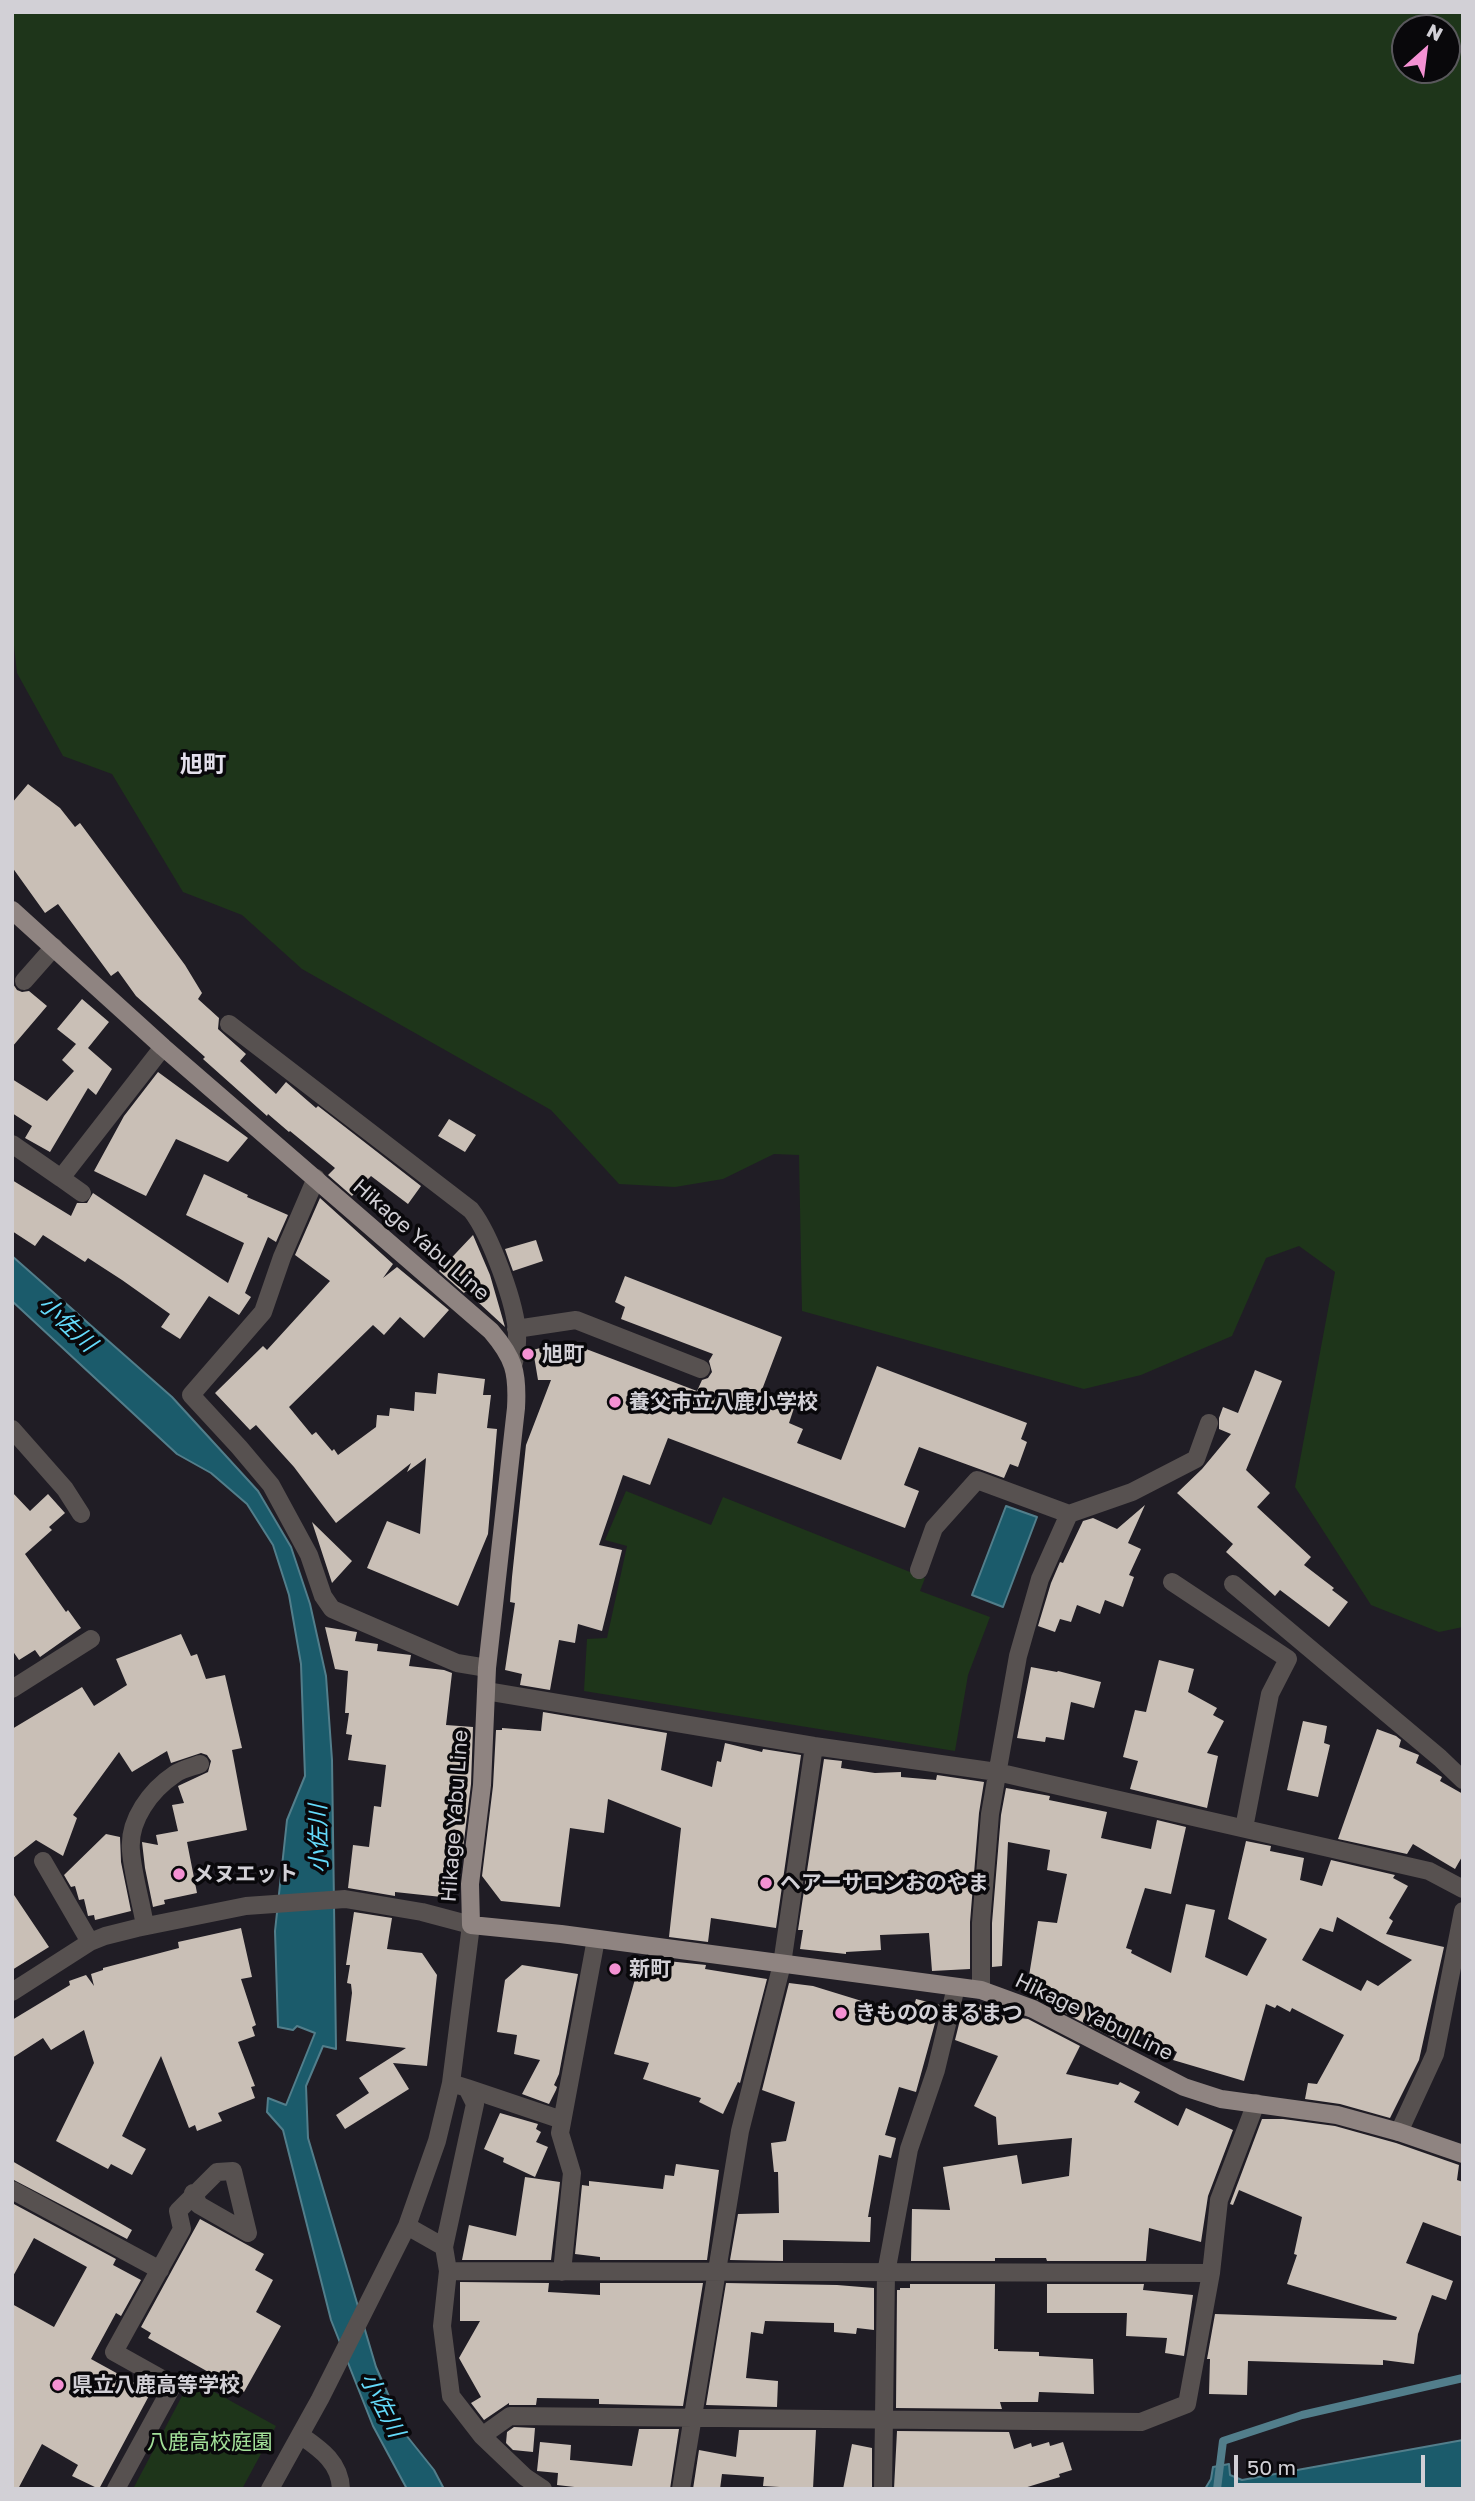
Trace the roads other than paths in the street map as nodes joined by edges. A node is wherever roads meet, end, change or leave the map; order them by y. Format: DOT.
graph roads {
  1 [pos="12,910"];
  2 [pos="54,947"];
  3 [pos="23,981"];
  4 [pos="229,1024"];
  5 [pos="163,1046"];
  6 [pos="12,1144"];
  7 [pos="61,1178"];
  8 [pos="316,1178"];
  9 [pos="82,1193"];
  10 [pos="516,1329"];
  11 [pos="514,1363"];
  12 [pos="701,1369"];
  13 [pos="1209,1423"];
  14 [pos="12,1429"];
  15 [pos="81,1514"];
  16 [pos="1069,1514"];
  17 [pos="919,1570"];
  18 [pos="1172,1581"];
  19 [pos="1233,1584"];
  20 [pos="91,1639"];
  21 [pos="487,1668"];
  22 [pos="14,1685"];
  23 [pos="486,1691"];
  24 [pos="814,1746"];
  25 [pos="200,1764"];
  26 [pos="997,1772"];
  27 [pos="1463,1780"];
  28 [pos="1244,1828"];
  29 [pos="43,1861"];
  30 [pos="1463,1889"];
  31 [pos="1463,1911"];
  32 [pos="471,1925"];
  33 [pos="145,1926"];
  34 [pos="596,1939"];
  35 [pos="90,1942"];
  36 [pos="782,1964"];
  37 [pos="956,1987"];
  38 [pos="981,1990"];
  39 [pos="12,1992"];
  40 [pos="459,2085"];
  41 [pos="1256,2103"];
  42 [pos="562,2120"];
  43 [pos="1399,2132"];
  44 [pos="1463,2154"];
  45 [pos="12,2190"];
  46 [pos="193,2193"];
  47 [pos="404,2234"];
  48 [pos="444,2247"];
  49 [pos="160,2270"];
  50 [pos="449,2271"];
  51 [pos="562,2272"];
  52 [pos="716,2272"];
  53 [pos="886,2273"];
  54 [pos="1210,2273"];
  55 [pos="692,2418"];
  56 [pos="884,2420"];
  57 [pos="300,2435"];
  58 [pos="482,2436"];
  59 [pos="116,2489"];
  60 [pos="270,2489"];
  61 [pos="341,2489"];
  62 [pos="543,2489"];
  63 [pos="681,2489"];
  64 [pos="883,2489"];
  1 -- 2 [label="main road, Hikage Yabu Line"];
  2 -- 3 [label="street"];
  2 -- 5 [label="main road, Hikage Yabu Line"];
  4 -- 10 [label="street"];
  5 -- 7 [label="street"];
  5 -- 8 [label="main road, Hikage Yabu Line"];
  6 -- 7 [label="street"];
  7 -- 9 [label="street"];
  8 -- 11 [label="main road, Hikage Yabu Line"];
  8 -- 21 [label="street"];
  10 -- 11 [label="street"];
  10 -- 12 [label="street"];
  11 -- 21 [label="main road, Hikage Yabu Line"];
  13 -- 16 [label="street"];
  14 -- 15 [label="street"];
  16 -- 17 [label="street"];
  16 -- 26 [label="street"];
  18 -- 28 [label="street"];
  19 -- 27 [label="street"];
  20 -- 22 [label="street"];
  21 -- 23 [label="main road, Hikage Yabu Line"];
  23 -- 24 [label="street"];
  23 -- 32 [label="main road, Hikage Yabu Line"];
  24 -- 26 [label="street"];
  24 -- 36 [label="street"];
  25 -- 33 [label="street"];
  26 -- 28 [label="street"];
  26 -- 38 [label="street"];
  28 -- 30 [label="street"];
  29 -- 35 [label="street"];
  31 -- 43 [label="street"];
  32 -- 33 [label="street"];
  32 -- 34 [label="main road, Hikage Yabu Line"];
  32 -- 40 [label="street"];
  33 -- 35 [label="street"];
  34 -- 36 [label="main road, Hikage Yabu Line"];
  34 -- 42 [label="street"];
  35 -- 39 [label="street"];
  36 -- 37 [label="main road, Hikage Yabu Line"];
  36 -- 52 [label="street"];
  37 -- 38 [label="main road, Hikage Yabu Line"];
  37 -- 53 [label="street"];
  38 -- 41 [label="main road, Hikage Yabu Line"];
  40 -- 42 [label="street"];
  40 -- 47 [label="street"];
  40 -- 48 [label="street"];
  41 -- 43 [label="main road, Hikage Yabu Line"];
  41 -- 54 [label="street"];
  42 -- 51 [label="street"];
  43 -- 44 [label="main road, Hikage Yabu Line"];
  45 -- 49 [label="street"];
  46 -- 49 [label="street"];
  47 -- 48 [label="street"];
  47 -- 57 [label="street"];
  48 -- 50 [label="street"];
  49 -- 59 [label="street"];
  50 -- 51 [label="street"];
  50 -- 58 [label="street"];
  51 -- 52 [label="street"];
  52 -- 53 [label="street"];
  52 -- 55 [label="street"];
  53 -- 54 [label="street"];
  53 -- 56 [label="street"];
  54 -- 56 [label="street"];
  55 -- 56 [label="street"];
  55 -- 58 [label="street"];
  55 -- 63 [label="street"];
  56 -- 64 [label="street"];
  57 -- 60 [label="street"];
  57 -- 61 [label="street"];
  58 -- 62 [label="street"];
}
